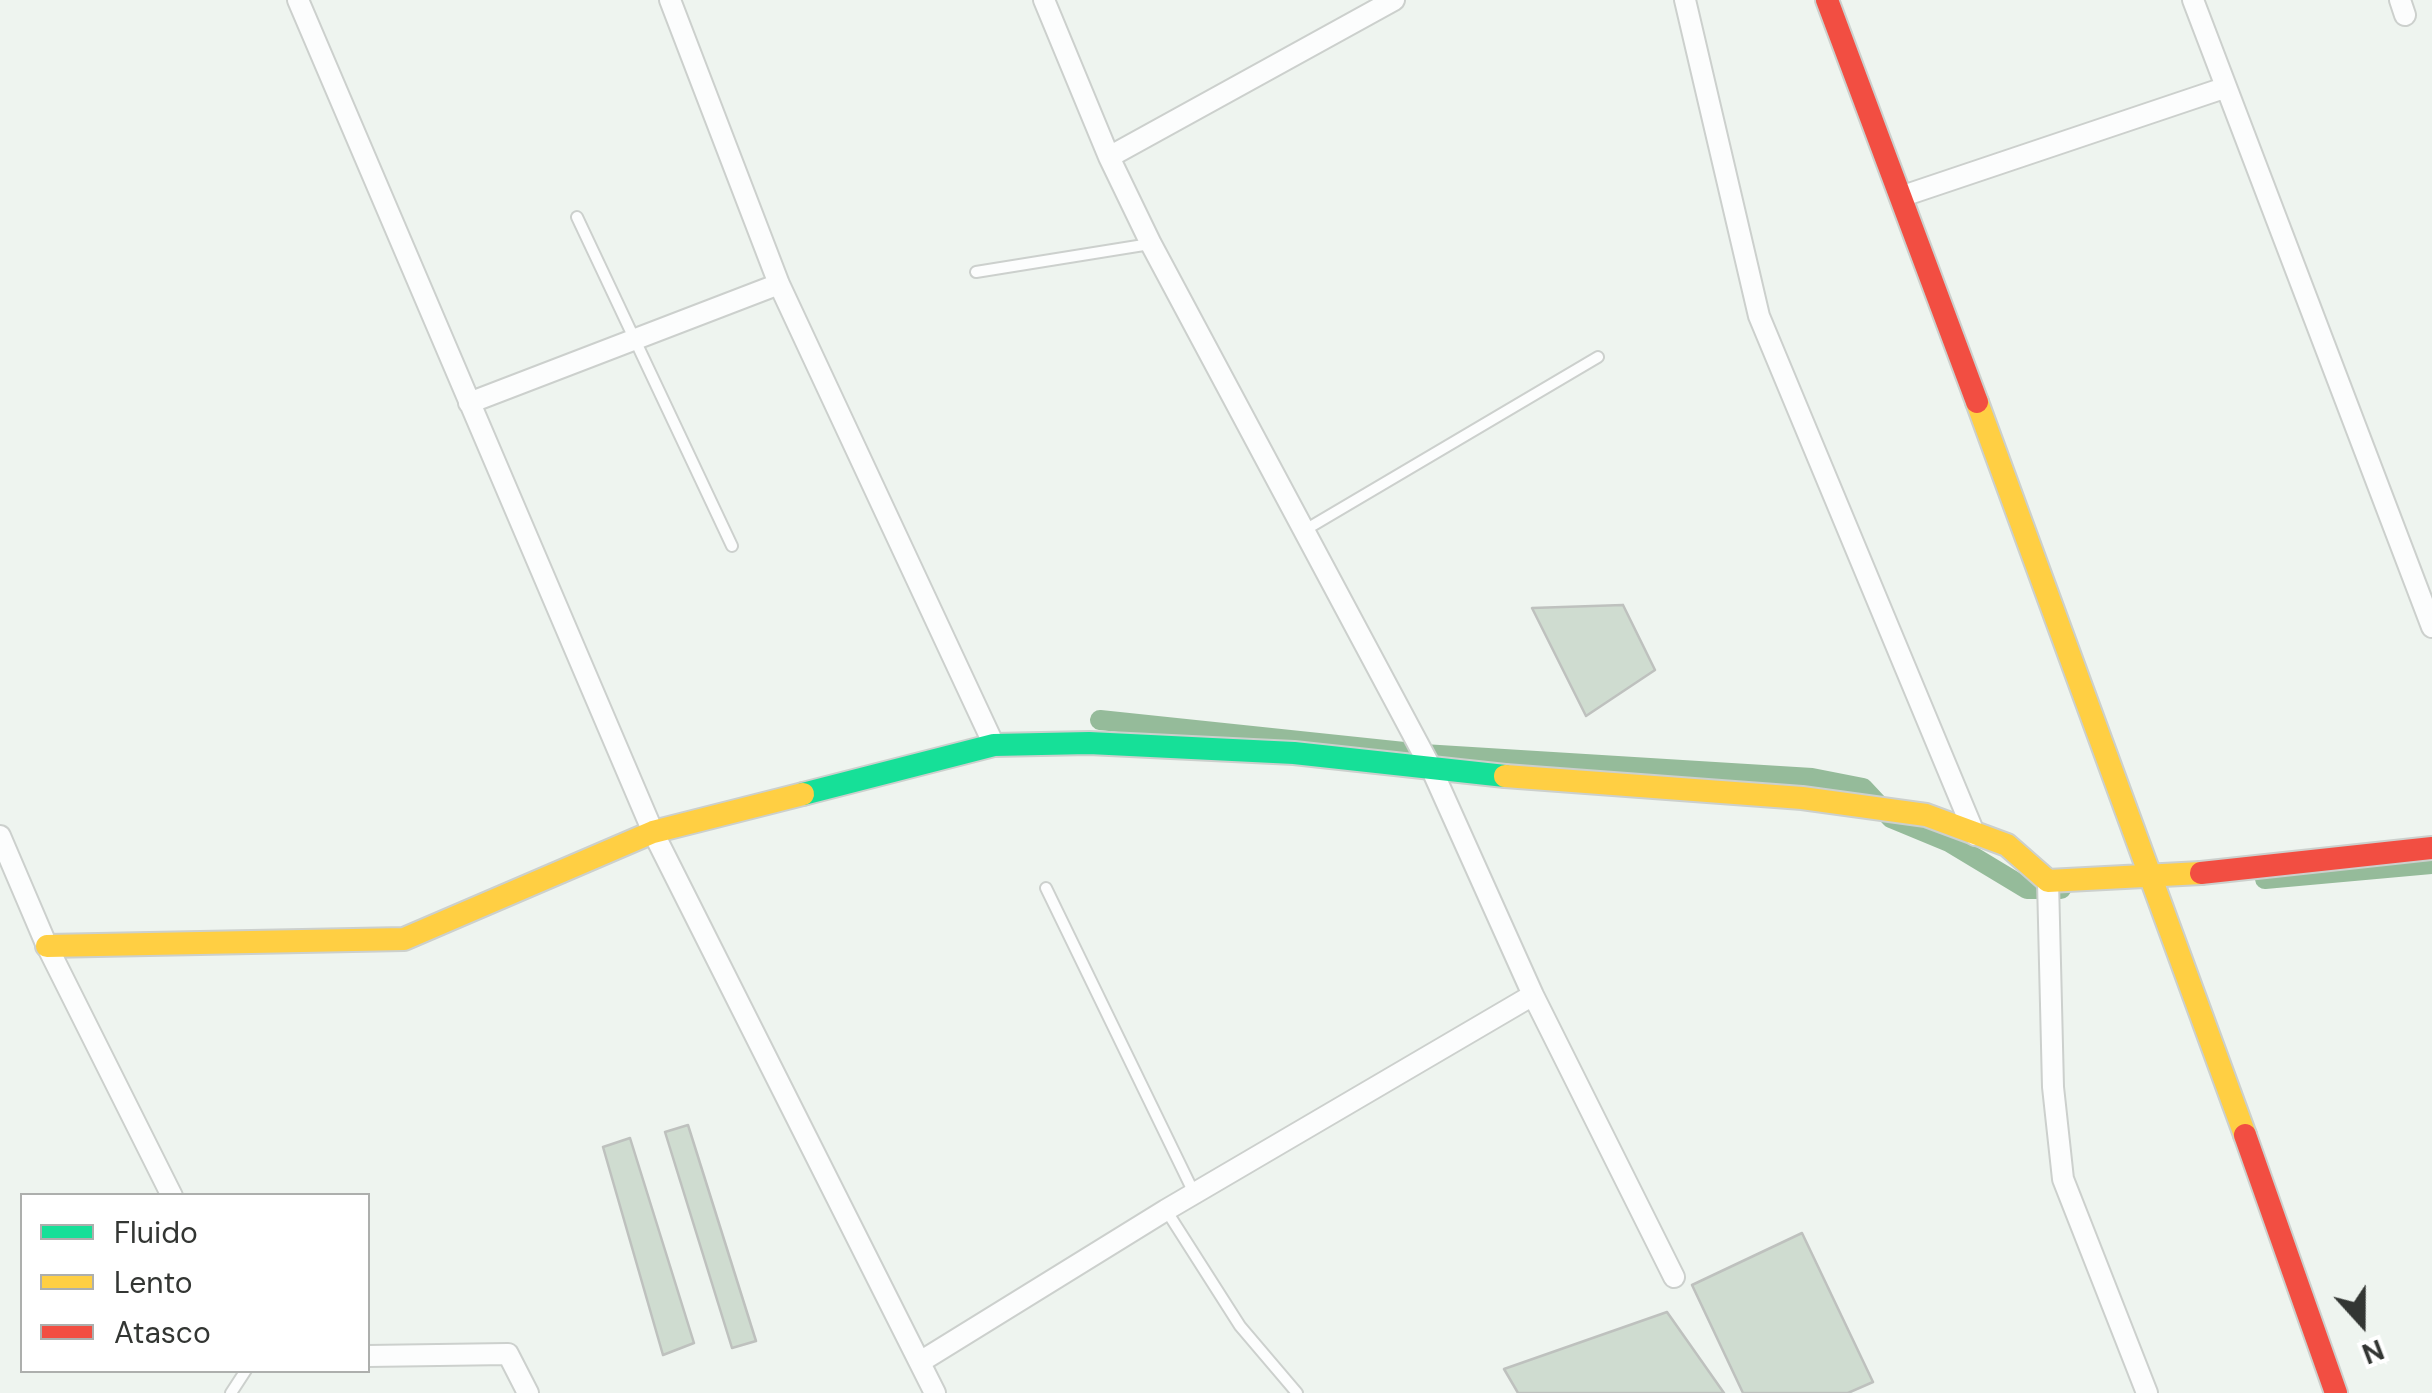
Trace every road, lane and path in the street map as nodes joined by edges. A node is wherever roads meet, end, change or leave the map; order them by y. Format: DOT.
graph roads {
  1 [pos="298,0"];
  2 [pos="670,0"];
  3 [pos="1044,0"];
  4 [pos="1394,0"];
  5 [pos="1686,0"];
  6 [pos="1827,0"];
  7 [pos="2194,0"];
  8 [pos="2224,88"];
  9 [pos="1109,157"];
  10 [pos="1900,197"];
  11 [pos="576,217"];
  12 [pos="1151,244"];
  13 [pos="976,272"];
  14 [pos="779,284"];
  15 [pos="635,341"];
  16 [pos="1598,357"];
  17 [pos="469,403"];
  18 [pos="1306,530"];
  19 [pos="732,546"];
  20 [pos="2432,627"];
  21 [pos="994,745"];
  22 [pos="1432,770"];
  23 [pos="652,832"];
  24 [pos="0,836"];
  25 [pos="1975,836"];
  26 [pos="2432,848"];
  27 [pos="2154,878"];
  28 [pos="2048,881"];
  29 [pos="1046,888"];
  30 [pos="47,946"];
  31 [pos="1532,995"];
  32 [pos="170,1193"];
  33 [pos="1194,1194"];
  34 [pos="1166,1210"];
  35 [pos="1674,1276"];
  36 [pos="370,1356"];
  37 [pos="920,1362"];
  38 [pos="528,1393"];
  39 [pos="935,1393"];
  40 [pos="1298,1393"];
  41 [pos="2147,1393"];
  42 [pos="2336,1393"];
  1 -- 17 [label="street"];
  2 -- 14 [label="street"];
  3 -- 9 [label="street"];
  4 -- 9 [label="street"];
  5 -- 25 [label="street"];
  6 -- 10 [label="street"];
  7 -- 8 [label="street"];
  8 -- 10 [label="street"];
  8 -- 20 [label="street"];
  9 -- 12 [label="street"];
  10 -- 27 [label="street"];
  11 -- 15 [label="lane"];
  12 -- 13 [label="lane"];
  12 -- 18 [label="street"];
  14 -- 15 [label="street"];
  14 -- 21 [label="street"];
  15 -- 17 [label="street"];
  15 -- 19 [label="lane"];
  16 -- 18 [label="lane"];
  17 -- 23 [label="street"];
  18 -- 22 [label="street"];
  21 -- 22 [label="street"];
  21 -- 23 [label="street"];
  22 -- 25 [label="street"];
  22 -- 31 [label="street"];
  23 -- 30 [label="street"];
  23 -- 37 [label="street"];
  24 -- 30 [label="street"];
  25 -- 28 [label="street"];
  26 -- 27 [label="street"];
  27 -- 28 [label="street"];
  27 -- 42 [label="street"];
  28 -- 41 [label="street"];
  29 -- 33 [label="lane"];
  30 -- 32 [label="street"];
  31 -- 33 [label="street"];
  31 -- 35 [label="street"];
  33 -- 34 [label="street"];
  34 -- 37 [label="street"];
  34 -- 40 [label="lane"];
  36 -- 38 [label="street"];
  37 -- 39 [label="street"];
}
